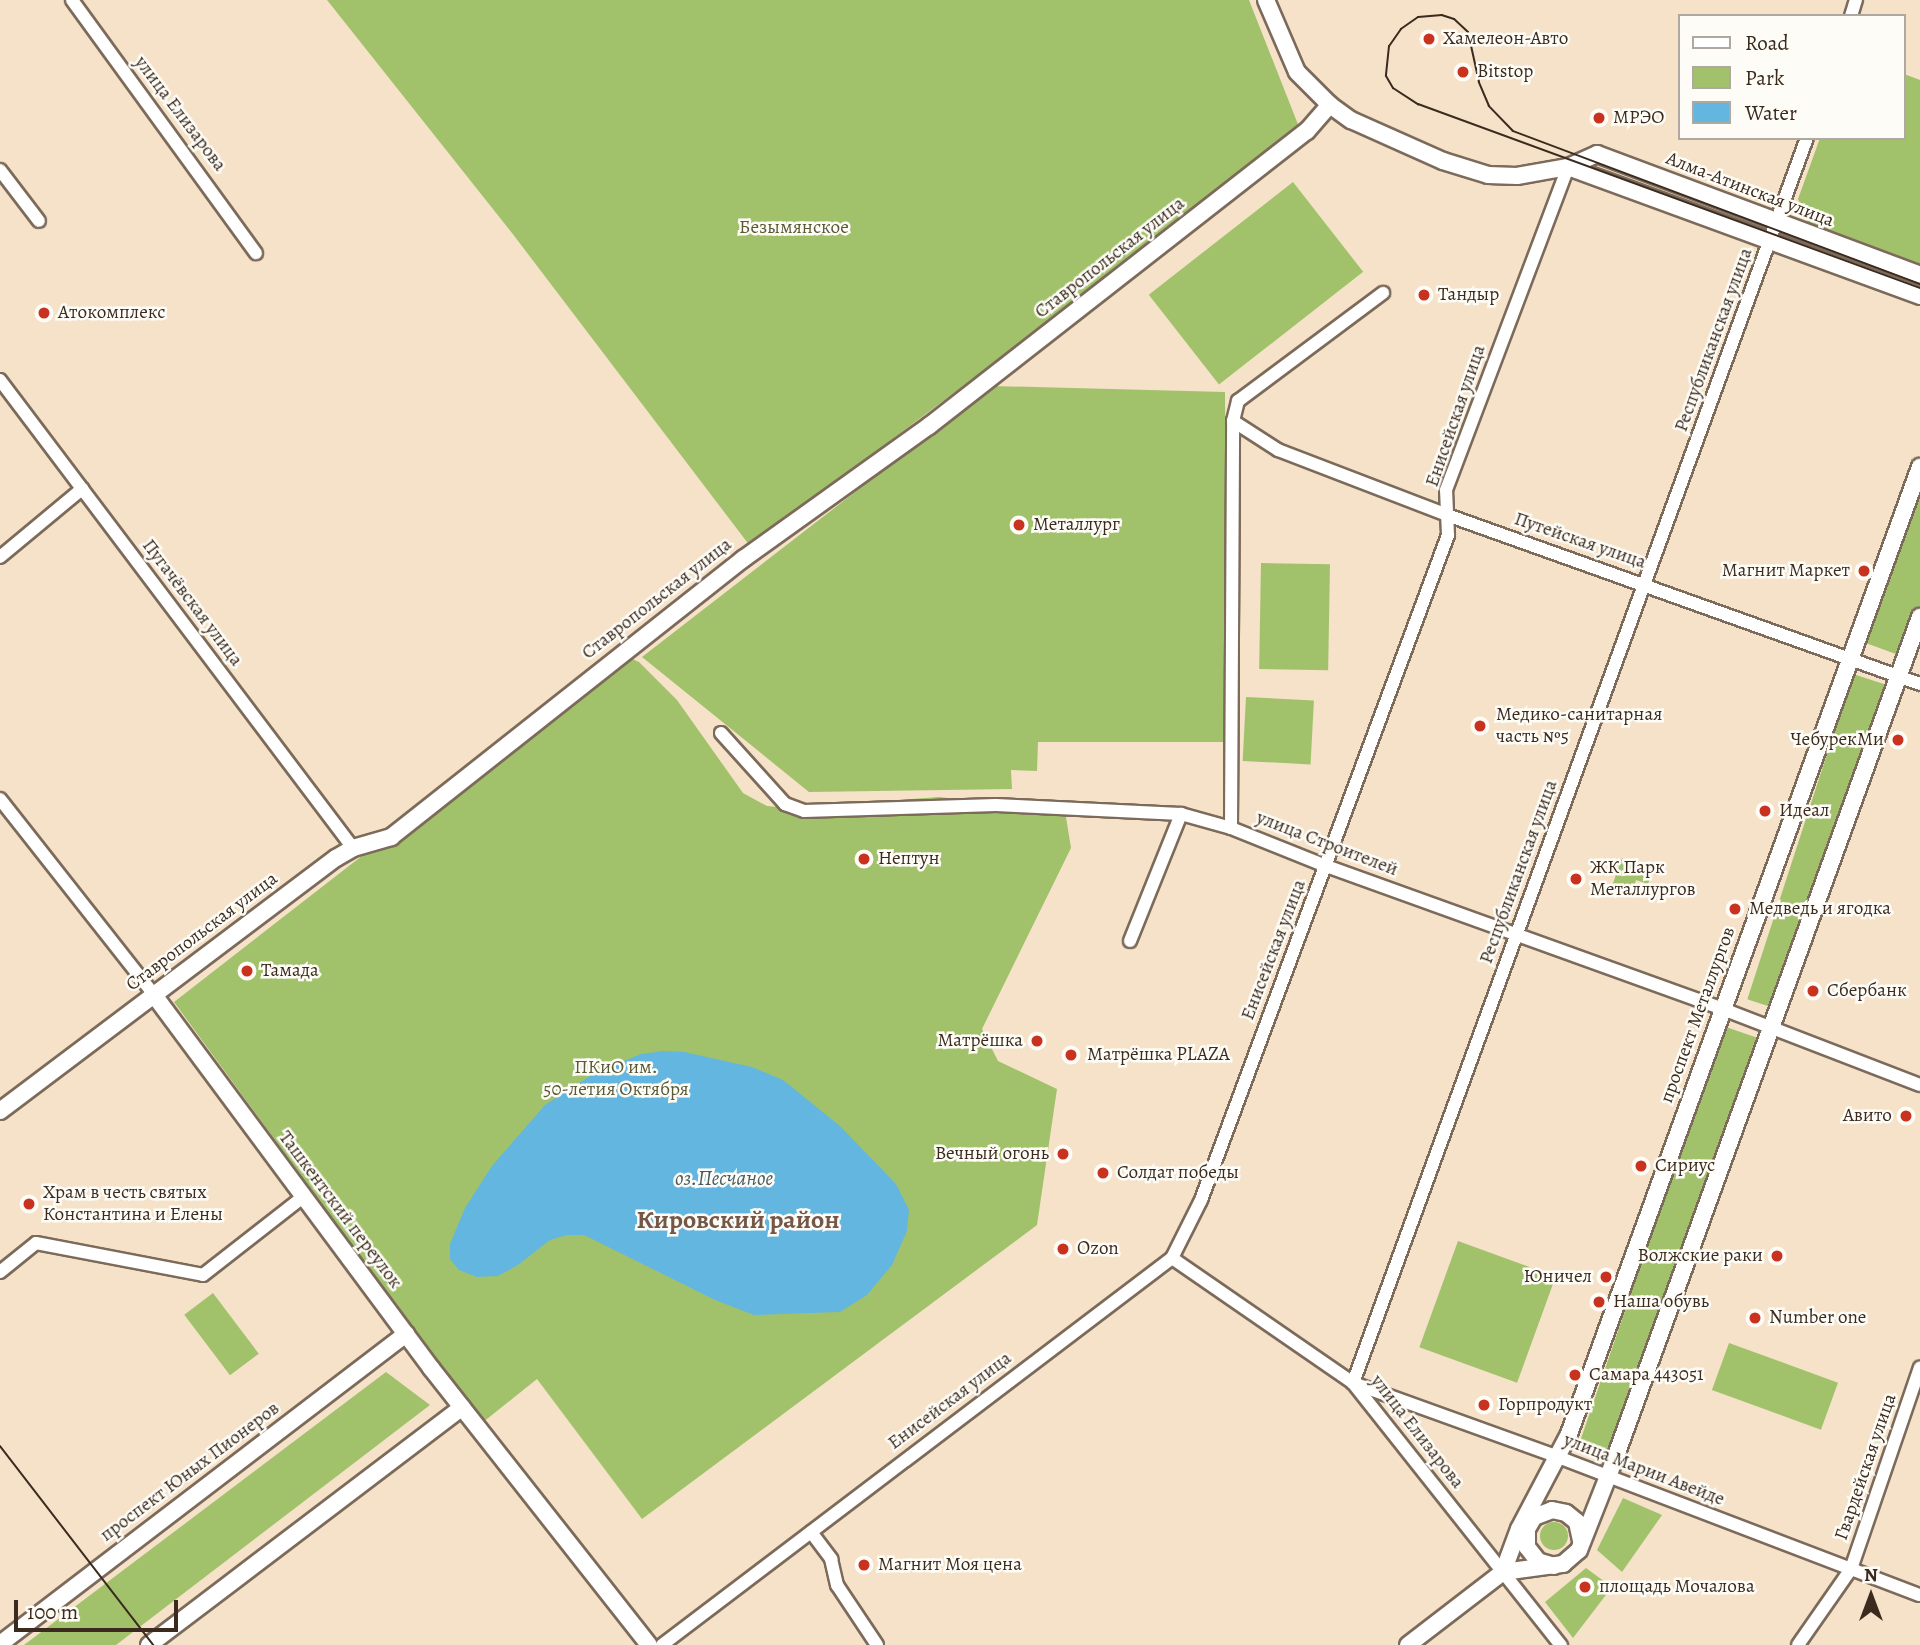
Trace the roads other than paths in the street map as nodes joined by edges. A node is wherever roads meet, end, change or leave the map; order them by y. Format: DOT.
graph roads {
  1 [pos="72,0"];
  2 [pos="1266,0"];
  3 [pos="1330,105"];
  4 [pos="1806,140"];
  5 [pos="1568,167"];
  6 [pos="0,170"];
  7 [pos="39,221"];
  8 [pos="1776,223"];
  9 [pos="1769,242"];
  10 [pos="256,253"];
  11 [pos="1920,275"];
  12 [pos="1383,293"];
  13 [pos="1920,296"];
  14 [pos="0,380"];
  15 [pos="1233,421"];
  16 [pos="1920,467"];
  17 [pos="82,489"];
  18 [pos="1447,515"];
  19 [pos="0,557"];
  20 [pos="1646,584"];
  21 [pos="1920,617"];
  22 [pos="1850,659"];
  23 [pos="1898,676"];
  24 [pos="1920,684"];
  25 [pos="721,733"];
  26 [pos="0,799"];
  27 [pos="1181,814"];
  28 [pos="1231,828"];
  29 [pos="352,848"];
  30 [pos="1326,866"];
  31 [pos="1516,935"];
  32 [pos="1130,941"];
  33 [pos="154,995"];
  34 [pos="1723,1009"];
  35 [pos="1771,1028"];
  36 [pos="1920,1085"];
  37 [pos="0,1111"];
  38 [pos="304,1196"];
  39 [pos="1171,1258"];
  40 [pos="0,1272"];
  41 [pos="405,1334"];
  42 [pos="1920,1368"];
  43 [pos="1353,1383"];
  44 [pos="462,1407"];
  45 [pos="1558,1457"];
  46 [pos="1608,1476"];
  47 [pos="1530,1518"];
  48 [pos="811,1532"];
  49 [pos="1580,1546"];
  50 [pos="1563,1564"];
  51 [pos="1851,1569"];
  52 [pos="1503,1572"];
  53 [pos="1920,1595"];
  54 [pos="0,1644"];
  55 [pos="149,1645"];
  56 [pos="649,1645"];
  57 [pos="662,1645"];
  58 [pos="877,1645"];
  59 [pos="1408,1645"];
  60 [pos="1561,1645"];
  61 [pos="1798,1645"];
  1 -- 10 [label="street, улица Елизарова"];
  2 -- 3 [label="street, Алма-Атинская улица"];
  3 -- 5 [label="street, Алма-Атинская улица"];
  3 -- 29 [label="street, Ставропольская улица"];
  4 -- 8 [label="street, Республиканская улица"];
  5 -- 8 [label="street, Алма-Атинская улица"];
  5 -- 9 [label="street"];
  5 -- 18 [label="street, Енисейская улица"];
  6 -- 7 [label="street"];
  8 -- 9 [label="street, Республиканская улица"];
  8 -- 11 [label="street, Алма-Атинская улица"];
  9 -- 13 [label="street"];
  9 -- 20 [label="street, Республиканская улица"];
  12 -- 15 [label="street"];
  14 -- 17 [label="street, Пугачёвская улица"];
  15 -- 18 [label="street, Путейская улица"];
  15 -- 28 [label="street"];
  16 -- 22 [label="street, проспект Металлургов"];
  17 -- 19 [label="street"];
  17 -- 29 [label="street, Пугачёвская улица"];
  18 -- 20 [label="street, Путейская улица"];
  18 -- 30 [label="street, Енисейская улица"];
  20 -- 22 [label="street, Путейская улица"];
  20 -- 31 [label="street, Республиканская улица"];
  21 -- 23 [label="street"];
  22 -- 23 [label="street, Путейская улица"];
  22 -- 34 [label="street, проспект Металлургов"];
  23 -- 24 [label="street, Путейская улица"];
  23 -- 35 [label="street"];
  25 -- 27 [label="street, улица Строителей"];
  26 -- 33 [label="street, Ташкентский переулок"];
  27 -- 28 [label="street, улица Строителей"];
  27 -- 32 [label="street"];
  28 -- 30 [label="street, улица Строителей"];
  29 -- 33 [label="street, Ставропольская улица"];
  30 -- 31 [label="street, улица Строителей"];
  30 -- 39 [label="street, Енисейская улица"];
  31 -- 34 [label="street, улица Строителей"];
  31 -- 43 [label="street, Республиканская улица"];
  33 -- 37 [label="street, Ставропольская улица"];
  33 -- 38 [label="street, Ташкентский переулок"];
  34 -- 35 [label="street, улица Строителей"];
  34 -- 45 [label="street, проспект Металлургов"];
  35 -- 36 [label="street, улица Строителей"];
  35 -- 46 [label="street"];
  38 -- 40 [label="street"];
  38 -- 41 [label="street, Ташкентский переулок"];
  39 -- 43 [label="street, улица Елизарова"];
  39 -- 48 [label="street, Енисейская улица"];
  41 -- 44 [label="street, Ташкентский переулок"];
  41 -- 54 [label="street, проспект Юных Пионеров"];
  42 -- 51 [label="street, Гвардейская улица"];
  43 -- 45 [label="street, улица Марии Авейде"];
  43 -- 52 [label="street, улица Елизарова"];
  44 -- 55 [label="street"];
  44 -- 56 [label="street, Ташкентский переулок"];
  45 -- 46 [label="street, улица Марии Авейде"];
  45 -- 47 [label="street, проспект Металлургов"];
  46 -- 49 [label="street"];
  46 -- 51 [label="street, улица Марии Авейде"];
  47 -- 49 [label="street"];
  47 -- 50 [label="street"];
  47 -- 52 [label="street, проспект Металлургов"];
  48 -- 57 [label="street, Енисейская улица"];
  48 -- 58 [label="street"];
  49 -- 50 [label="street"];
  50 -- 52 [label="street"];
  51 -- 53 [label="street, улица Марии Авейде"];
  51 -- 61 [label="street, Гвардейская улица"];
  52 -- 59 [label="street"];
  52 -- 60 [label="street, улица Елизарова"];
}
